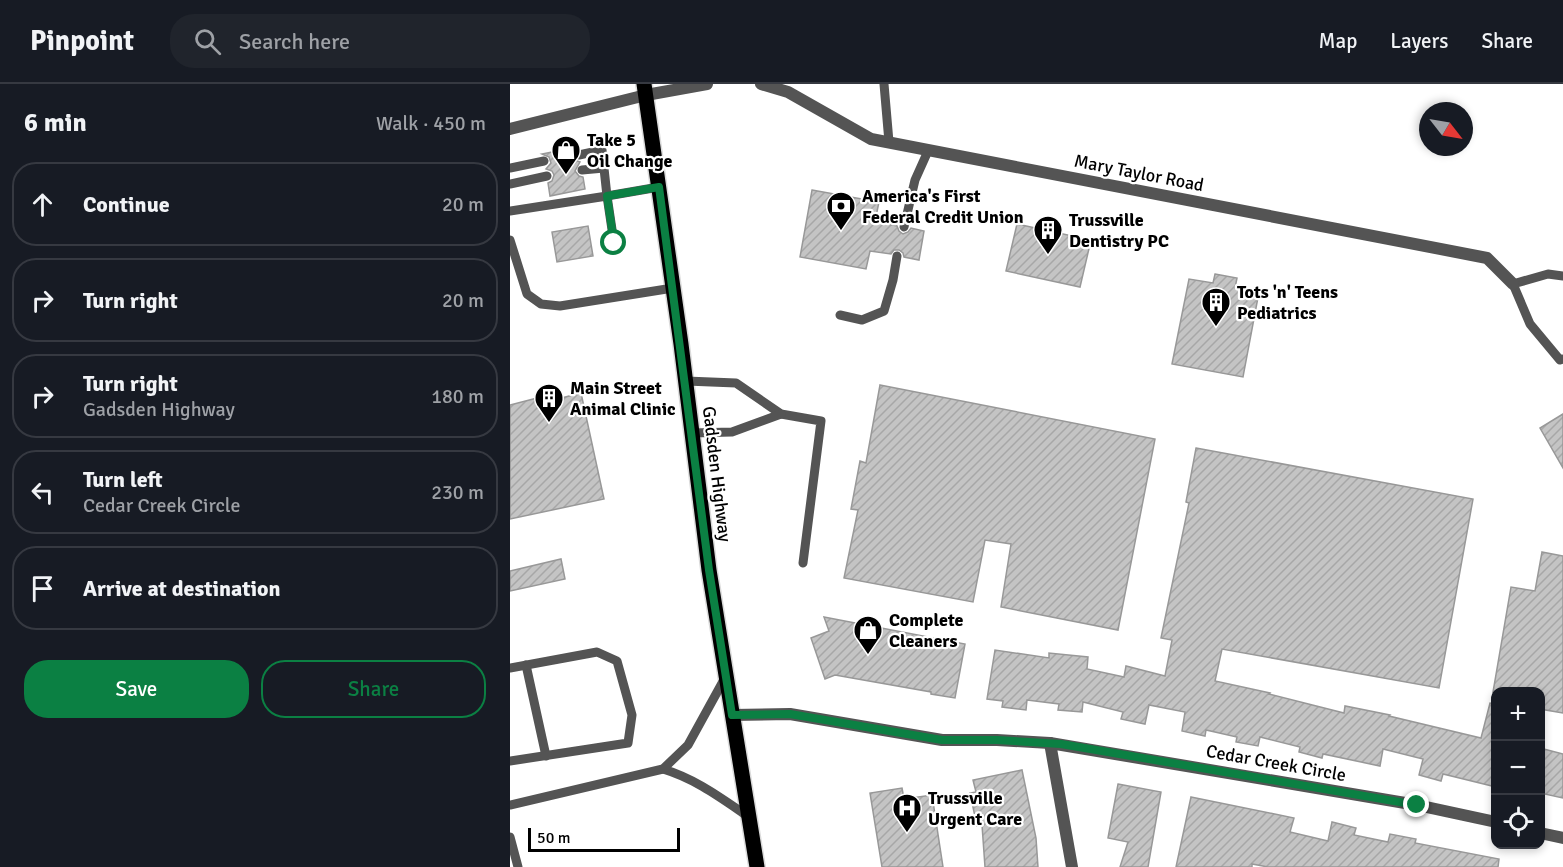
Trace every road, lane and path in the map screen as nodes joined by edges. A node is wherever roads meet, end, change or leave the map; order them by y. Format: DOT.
graph roads {
  1 [pos="707,84"];
  2 [pos="761,84"];
  3 [pos="884,84"];
  4 [pos="645,90"];
  5 [pos="510,129"];
  6 [pos="889,142"];
  7 [pos="928,151"];
  8 [pos="579,155"];
  9 [pos="544,161"];
  10 [pos="510,168"];
  11 [pos="604,168"];
  12 [pos="582,170"];
  13 [pos="547,176"];
  14 [pos="510,184"];
  15 [pos="659,187"];
  16 [pos="607,196"];
  17 [pos="510,211"];
  18 [pos="904,227"];
  19 [pos="510,240"];
  20 [pos="614,243"];
  21 [pos="897,256"];
  22 [pos="1563,276"];
  23 [pos="1512,284"];
  24 [pos="673,288"];
  25 [pos="840,315"];
  26 [pos="1563,359"];
  27 [pos="686,381"];
  28 [pos="781,414"];
  29 [pos="692,434"];
  30 [pos="803,563"];
  31 [pos="526,665"];
  32 [pos="510,668"];
  33 [pos="727,675"];
  34 [pos="732,715"];
  35 [pos="1050,743"];
  36 [pos="546,756"];
  37 [pos="510,761"];
  38 [pos="663,769"];
  39 [pos="510,805"];
  40 [pos="749,817"];
  41 [pos="1491,821"];
  42 [pos="1545,834"];
  43 [pos="510,837"];
  44 [pos="1563,838"];
  45 [pos="518,867"];
  46 [pos="757,867"];
  47 [pos="1072,867"];
  1 -- 4 [label="street"];
  2 -- 6 [label="street, Mary Taylor Road"];
  3 -- 6 [label="lane"];
  4 -- 5 [label="street"];
  4 -- 15 [label="main road, Gadsden Highway"];
  6 -- 7 [label="street, Mary Taylor Road"];
  7 -- 18 [label="lane"];
  7 -- 23 [label="street, Mary Taylor Road"];
  8 -- 11 [label="lane"];
  9 -- 10 [label="lane"];
  11 -- 12 [label="lane"];
  11 -- 16 [label="lane"];
  13 -- 14 [label="lane"];
  15 -- 16 [label="lane"];
  15 -- 24 [label="main road, Gadsden Highway"];
  16 -- 17 [label="lane"];
  16 -- 20 [label="lane"];
  19 -- 24 [label="lane"];
  21 -- 25 [label="lane"];
  22 -- 23 [label="lane"];
  23 -- 26 [label="lane"];
  24 -- 27 [label="main road, Gadsden Highway"];
  27 -- 28 [label="lane"];
  27 -- 29 [label="main road, Gadsden Highway"];
  28 -- 29 [label="lane"];
  28 -- 30 [label="lane"];
  29 -- 33 [label="main road, Gadsden Highway"];
  31 -- 32 [label="lane"];
  31 -- 36 [label="lane"];
  31 -- 36 [label="lane"];
  33 -- 34 [label="main road, Gadsden Highway"];
  33 -- 38 [label="lane"];
  34 -- 35 [label="street, Cedar Creek Circle"];
  34 -- 40 [label="main road, Gadsden Highway"];
  35 -- 41 [label="street, Cedar Creek Circle"];
  35 -- 47 [label="street"];
  36 -- 37 [label="lane"];
  38 -- 39 [label="lane"];
  38 -- 40 [label="lane"];
  40 -- 46 [label="main road, Gadsden Highway"];
  42 -- 44 [label="street"];
  43 -- 45 [label="lane"];
}
